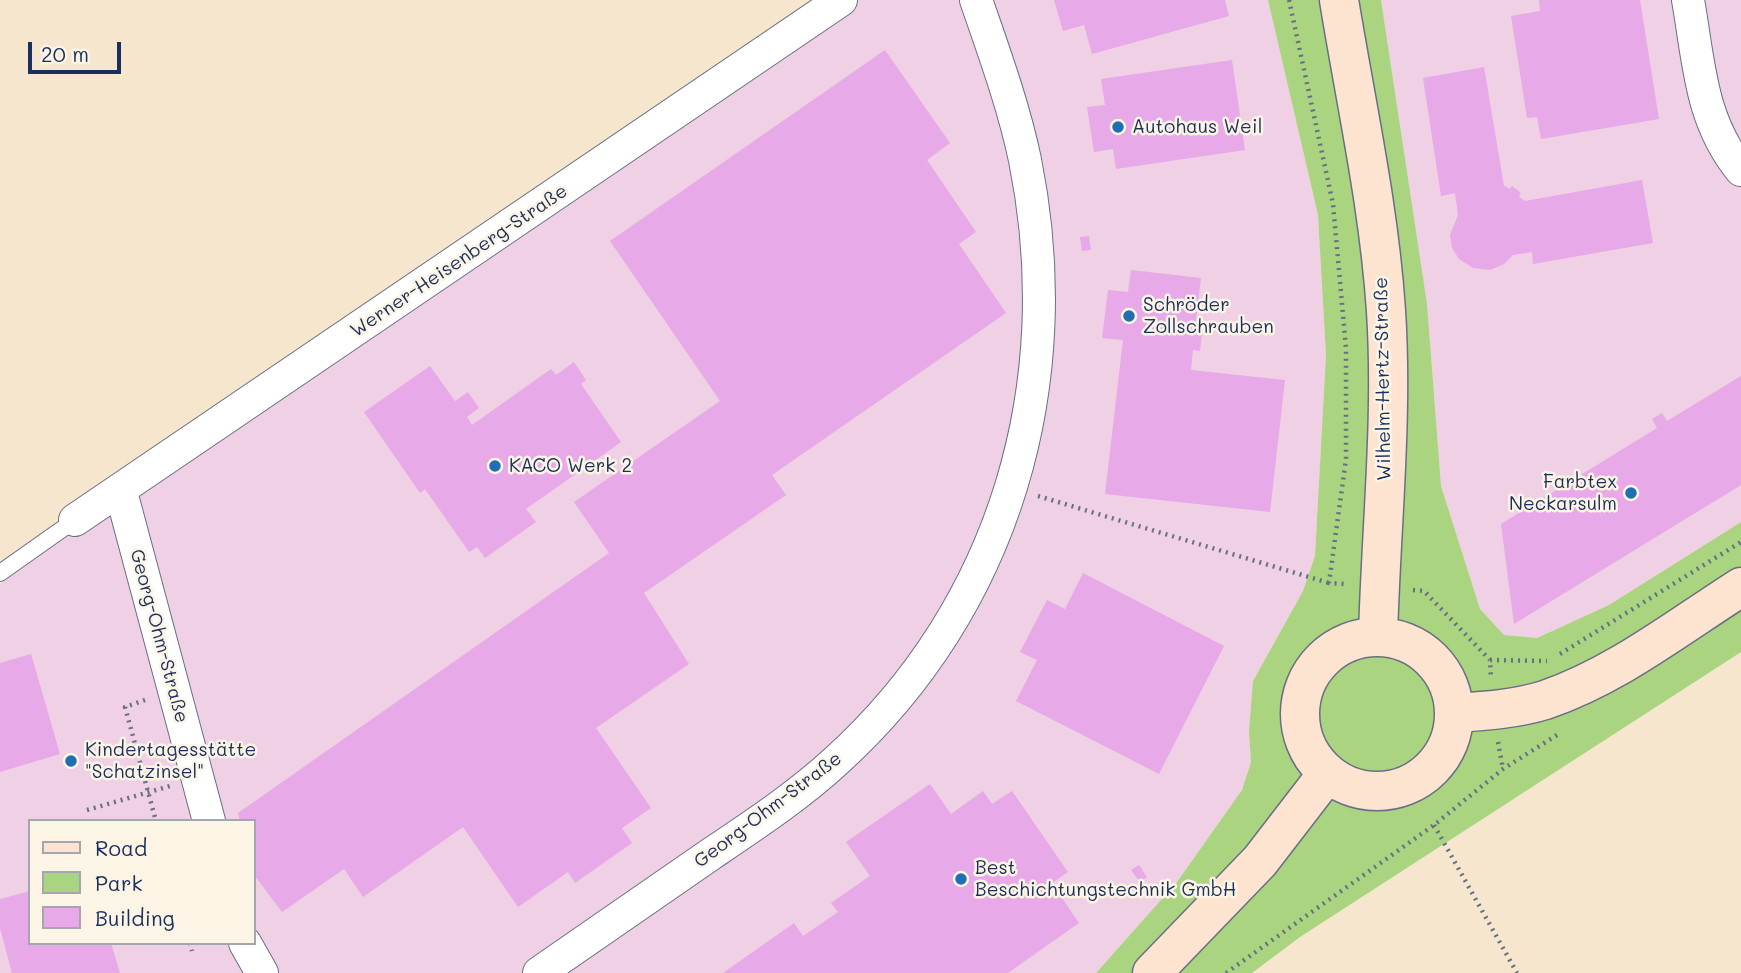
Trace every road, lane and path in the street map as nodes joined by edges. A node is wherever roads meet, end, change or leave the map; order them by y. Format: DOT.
graph roads {
  1 [pos="841,0"];
  2 [pos="975,0"];
  3 [pos="1339,0"];
  4 [pos="1688,0"];
  5 [pos="1741,170"];
  6 [pos="1013,489"];
  7 [pos="121,492"];
  8 [pos="75,520"];
  9 [pos="1741,542"];
  10 [pos="0,573"];
  11 [pos="1329,583"];
  12 [pos="1741,587"];
  13 [pos="1378,636"];
  14 [pos="1490,660"];
  15 [pos="1454,713"];
  16 [pos="1503,769"];
  17 [pos="1327,774"];
  18 [pos="198,779"];
  19 [pos="87,810"];
  20 [pos="208,819"];
  21 [pos="1434,825"];
  22 [pos="190,945"];
  23 [pos="246,945"];
  24 [pos="192,951"];
  25 [pos="262,973"];
  26 [pos="538,973"];
  27 [pos="1152,973"];
  28 [pos="1226,973"];
  29 [pos="1517,973"];
  1 -- 7 [label="street, Werner-Heisenberg-Straße"];
  2 -- 6 [label="street, Georg-Ohm-Straße"];
  3 -- 13 [label="main road, Wilhelm-Hertz-Straße"];
  4 -- 5 [label="street"];
  6 -- 11 [label="path"];
  6 -- 26 [label="street, Georg-Ohm-Straße"];
  7 -- 8 [label="street, Werner-Heisenberg-Straße"];
  7 -- 18 [label="street, Georg-Ohm-Straße"];
  8 -- 10 [label="lane"];
  9 -- 14 [label="path"];
  12 -- 15 [label="main road"];
  13 -- 15 [label="main road"];
  13 -- 17 [label="main road"];
  15 -- 17 [label="main road"];
  16 -- 21 [label="path"];
  17 -- 27 [label="main road"];
  18 -- 19 [label="path"];
  18 -- 20 [label="street, Georg-Ohm-Straße"];
  21 -- 28 [label="path"];
  21 -- 29 [label="path"];
  22 -- 24 [label="path"];
  23 -- 25 [label="street"];
}
